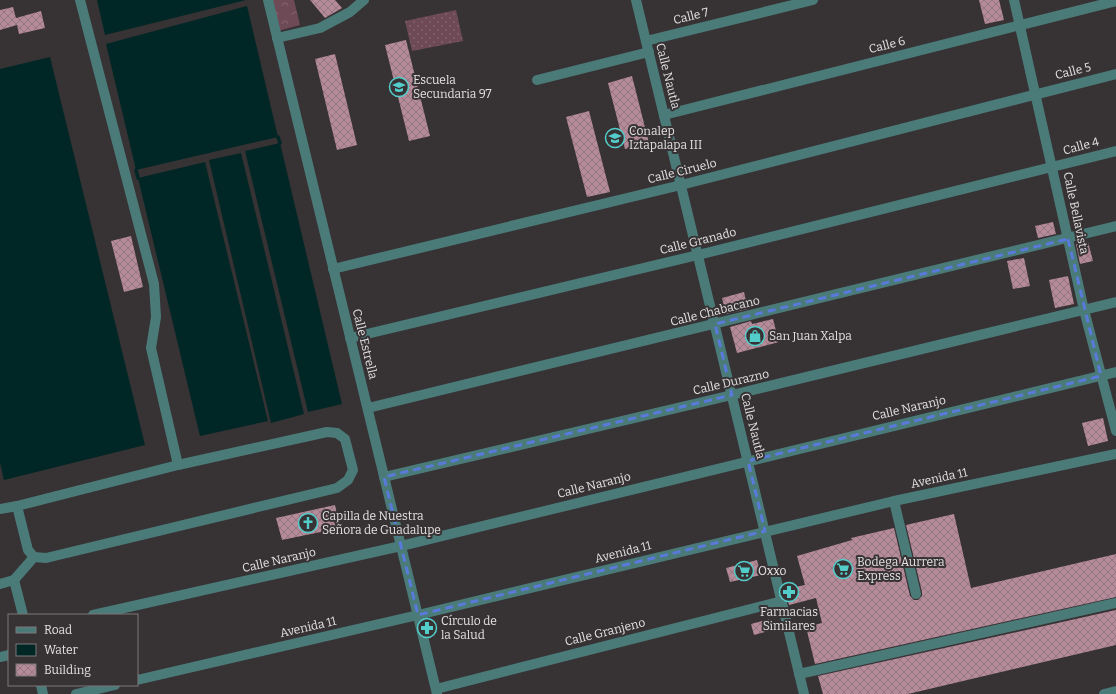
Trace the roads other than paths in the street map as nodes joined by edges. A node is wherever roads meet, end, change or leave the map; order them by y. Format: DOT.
graph roads {
  1 [pos="80,0"];
  2 [pos="268,0"];
  3 [pos="364,0"];
  4 [pos="636,0"];
  5 [pos="813,0"];
  6 [pos="1014,0"];
  7 [pos="1116,0"];
  8 [pos="1019,24"];
  9 [pos="277,38"];
  10 [pos="646,41"];
  11 [pos="649,52"];
  12 [pos="1116,74"];
  13 [pos="537,80"];
  14 [pos="1036,94"];
  15 [pos="664,115"];
  16 [pos="1116,151"];
  17 [pos="1052,167"];
  18 [pos="681,185"];
  19 [pos="1116,226"];
  20 [pos="1068,239"];
  21 [pos="698,255"];
  22 [pos="333,269"];
  23 [pos="1116,302"];
  24 [pos="1084,310"];
  25 [pos="715,324"];
  26 [pos="350,338"];
  27 [pos="1116,372"];
  28 [pos="1101,376"];
  29 [pos="732,395"];
  30 [pos="368,408"];
  31 [pos="1116,431"];
  32 [pos="1116,454"];
  33 [pos="748,461"];
  34 [pos="178,465"];
  35 [pos="384,476"];
  36 [pos="894,501"];
  37 [pos="17,506"];
  38 [pos="0,509"];
  39 [pos="765,531"];
  40 [pos="401,546"];
  41 [pos="34,557"];
  42 [pos="14,580"];
  43 [pos="0,584"];
  44 [pos="916,594"];
  45 [pos="782,600"];
  46 [pos="1116,603"];
  47 [pos="23,614"];
  48 [pos="97,614"];
  49 [pos="418,615"];
  50 [pos="799,674"];
  51 [pos="138,680"];
  52 [pos="111,686"];
  53 [pos="436,691"];
  54 [pos="1116,691"];
  55 [pos="76,694"];
  56 [pos="804,694"];
  57 [pos="1104,694"];
  1 -- 34 [label="street"];
  2 -- 9 [label="street, Calle Estrella"];
  3 -- 9 [label="street"];
  4 -- 10 [label="street, Calle Nautla"];
  5 -- 10 [label="street, Calle 7"];
  6 -- 8 [label="street, Calle Bellavista"];
  7 -- 8 [label="street, Calle 6"];
  8 -- 14 [label="street, Calle Bellavista"];
  8 -- 15 [label="street, Calle 6"];
  9 -- 22 [label="street, Calle Estrella"];
  10 -- 11 [label="street, Calle Nautla"];
  11 -- 13 [label="street"];
  11 -- 15 [label="street, Calle Nautla"];
  12 -- 14 [label="street, Calle 5"];
  14 -- 17 [label="street, Calle Bellavista"];
  14 -- 18 [label="street, Calle Ciruelo"];
  15 -- 18 [label="street, Calle Nautla"];
  16 -- 17 [label="street, Calle 4"];
  17 -- 20 [label="street, Calle Bellavista"];
  17 -- 21 [label="street, Calle Granado"];
  18 -- 21 [label="street, Calle Nautla"];
  18 -- 22 [label="street, Calle Ciruelo"];
  19 -- 20 [label="street, Calle Chabacano"];
  20 -- 24 [label="street, Calle Bellavista"];
  20 -- 25 [label="street, Calle Chabacano"];
  21 -- 25 [label="street, Calle Nautla"];
  21 -- 26 [label="street, Calle Granado"];
  22 -- 26 [label="street, Calle Estrella"];
  23 -- 24 [label="street, Calle Durazno"];
  24 -- 28 [label="street, Calle Bellavista"];
  24 -- 29 [label="street, Calle Durazno"];
  25 -- 29 [label="street, Calle Nautla"];
  25 -- 30 [label="street, Calle Chabacano"];
  26 -- 30 [label="street, Calle Estrella"];
  27 -- 28 [label="street, Calle Naranjo"];
  28 -- 31 [label="street, Calle Bellavista"];
  28 -- 33 [label="street, Calle Naranjo"];
  29 -- 33 [label="street, Calle Nautla"];
  29 -- 35 [label="street, Calle Durazno"];
  30 -- 35 [label="street, Calle Estrella"];
  32 -- 36 [label="street, Avenida 11"];
  33 -- 39 [label="street, Calle Nautla"];
  33 -- 40 [label="street, Calle Naranjo"];
  34 -- 37 [label="street"];
  34 -- 41 [label="street"];
  35 -- 40 [label="street, Calle Estrella"];
  36 -- 39 [label="street, Avenida 11"];
  36 -- 44 [label="street"];
  37 -- 38 [label="street"];
  37 -- 41 [label="street"];
  39 -- 45 [label="street, Calle Nautla"];
  39 -- 49 [label="street, Avenida 11"];
  40 -- 48 [label="street, Calle Naranjo"];
  40 -- 49 [label="street, Calle Estrella"];
  41 -- 42 [label="street"];
  42 -- 43 [label="street"];
  42 -- 47 [label="street"];
  45 -- 50 [label="street, Calle Nautla"];
  45 -- 53 [label="street, Calle Granjeno"];
  46 -- 50 [label="street"];
  49 -- 51 [label="street, Avenida 11"];
  49 -- 53 [label="street, Calle Estrella"];
  50 -- 56 [label="street, Calle Nautla"];
  52 -- 55 [label="street"];
  54 -- 57 [label="street"];
}
